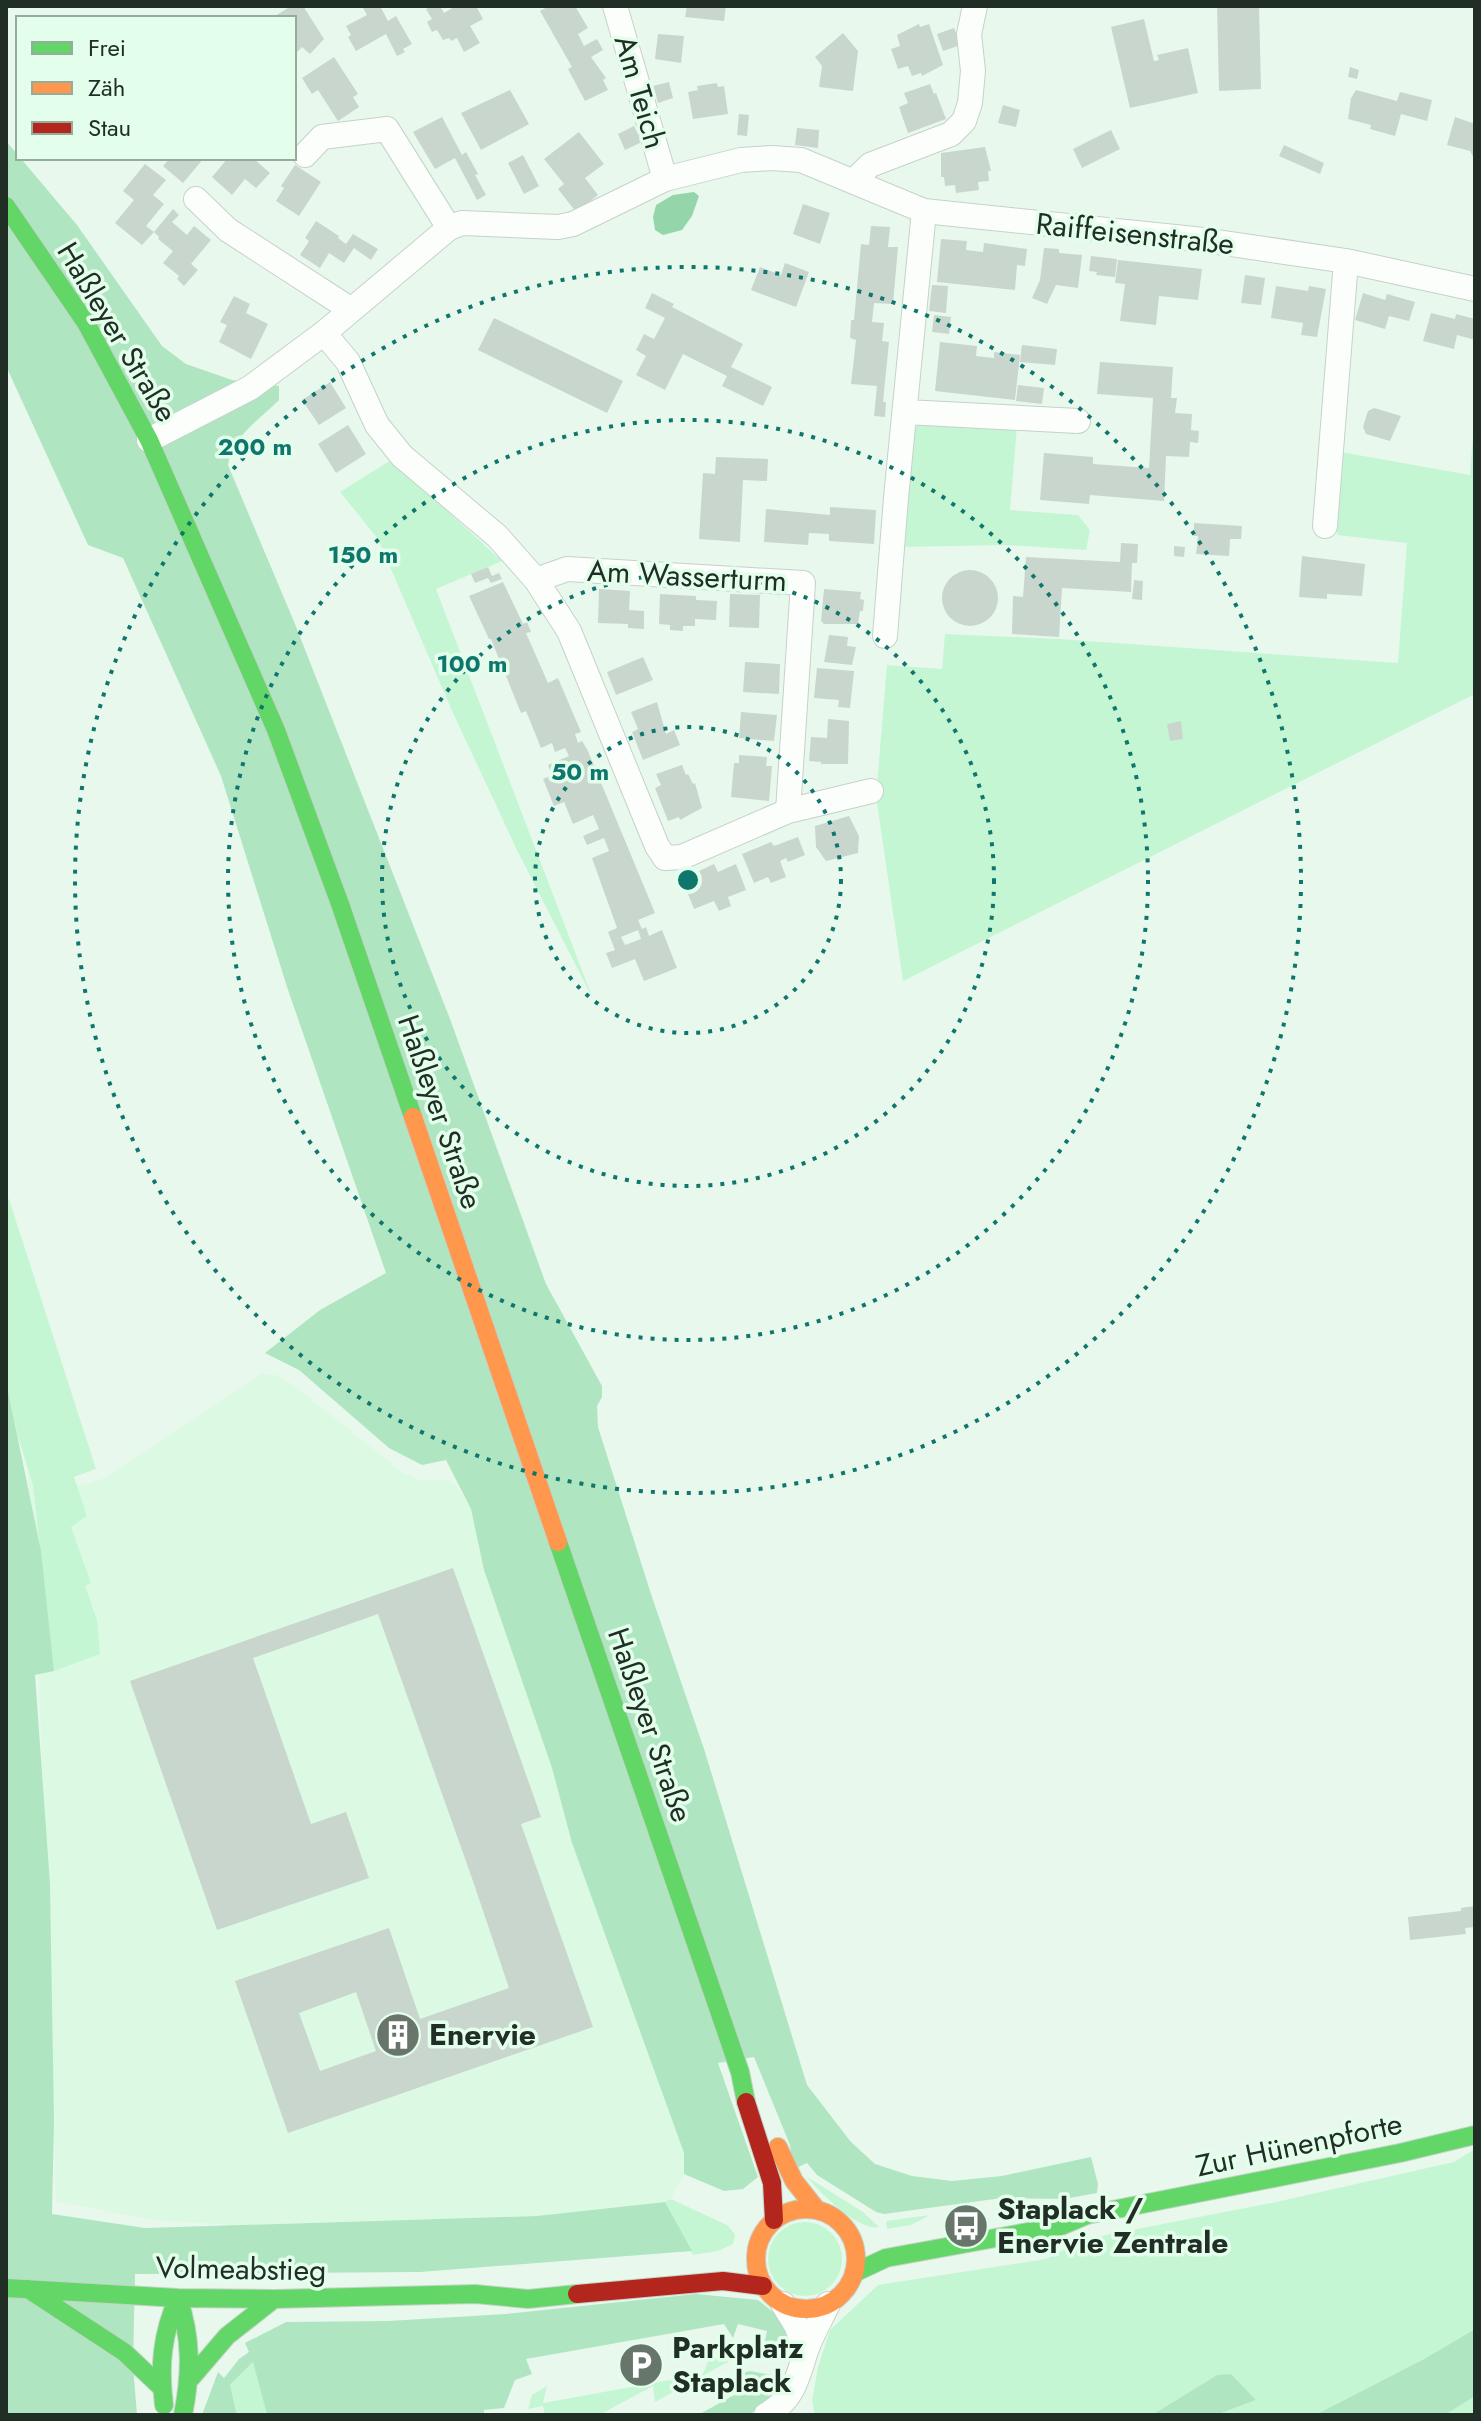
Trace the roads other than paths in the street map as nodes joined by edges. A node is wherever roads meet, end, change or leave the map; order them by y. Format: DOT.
graph roads {
  1 [pos="615,6"];
  2 [pos="975,6"];
  3 [pos="305,155"];
  4 [pos="665,179"];
  5 [pos="855,180"];
  6 [pos="196,199"];
  7 [pos="6,206"];
  8 [pos="924,211"];
  9 [pos="449,228"];
  10 [pos="1346,261"];
  11 [pos="1475,289"];
  12 [pos="350,309"];
  13 [pos="324,333"];
  14 [pos="906,412"];
  15 [pos="1078,421"];
  16 [pos="149,440"];
  17 [pos="1325,526"];
  18 [pos="536,580"];
  19 [pos="885,636"];
  20 [pos="871,791"];
  21 [pos="788,811"];
  22 [pos="740,2072"];
  23 [pos="1475,2135"];
  24 [pos="817,2210"];
  25 [pos="1087,2215"];
  26 [pos="774,2220"];
  27 [pos="939,2230"];
  28 [pos="847,2231"];
  29 [pos="872,2235"];
  30 [pos="757,2243"];
  31 [pos="736,2254"];
  32 [pos="854,2273"];
  33 [pos="526,2279"];
  34 [pos="763,2286"];
  35 [pos="6,2288"];
  36 [pos="28,2289"];
  37 [pos="475,2294"];
  38 [pos="178,2298"];
  39 [pos="274,2299"];
  40 [pos="783,2304"];
  41 [pos="828,2304"];
  42 [pos="806,2350"];
  43 [pos="191,2378"];
  44 [pos="161,2387"];
  45 [pos="165,2415"];
  46 [pos="183,2415"];
  47 [pos="766,2415"];
  1 -- 4 [label="street, Am Teich"];
  2 -- 5 [label="street"];
  3 -- 9 [label="street"];
  4 -- 5 [label="street, Raiffeisenstraße"];
  4 -- 9 [label="street, Raiffeisenstraße"];
  5 -- 8 [label="street, Raiffeisenstraße"];
  6 -- 12 [label="street"];
  7 -- 16 [label="main road, Haßleyer Straße"];
  8 -- 10 [label="street, Raiffeisenstraße"];
  8 -- 14 [label="street"];
  9 -- 12 [label="street"];
  10 -- 11 [label="street, Raiffeisenstraße"];
  10 -- 17 [label="street"];
  12 -- 13 [label="street"];
  13 -- 16 [label="street"];
  13 -- 18 [label="street, Am Wasserturm"];
  14 -- 15 [label="street"];
  14 -- 19 [label="street"];
  16 -- 22 [label="main road, Haßleyer Straße"];
  18 -- 21 [label="street, Am Wasserturm"];
  18 -- 21 [label="street, Am Wasserturm"];
  20 -- 21 [label="street, Am Wasserturm"];
  22 -- 24 [label="main road, Haßleyer Straße"];
  22 -- 26 [label="main road, Haßleyer Straße"];
  23 -- 25 [label="main road, Zur Hünenpforte"];
  24 -- 26 [label="main road"];
  24 -- 28 [label="main road"];
  25 -- 27 [label="main road, Zur Hünenpforte"];
  25 -- 32 [label="main road, Zur Hünenpforte"];
  26 -- 30 [label="main road"];
  28 -- 29 [label="main road"];
  28 -- 32 [label="main road"];
  30 -- 31 [label="main road"];
  30 -- 34 [label="main road"];
  32 -- 41 [label="main road"];
  33 -- 37 [label="main road, Volmeabstieg"];
  34 -- 37 [label="main road, Volmeabstieg"];
  34 -- 40 [label="main road"];
  35 -- 36 [label="main road, Volmeabstieg"];
  36 -- 38 [label="main road, Volmeabstieg"];
  36 -- 44 [label="main road"];
  37 -- 39 [label="main road, Volmeabstieg"];
  38 -- 39 [label="main road, Volmeabstieg"];
  38 -- 43 [label="main road"];
  38 -- 44 [label="main road"];
  39 -- 43 [label="main road"];
  40 -- 41 [label="main road"];
  40 -- 42 [label="street"];
  41 -- 42 [label="street"];
  42 -- 47 [label="street"];
  43 -- 46 [label="main road"];
  44 -- 45 [label="main road"];
}
